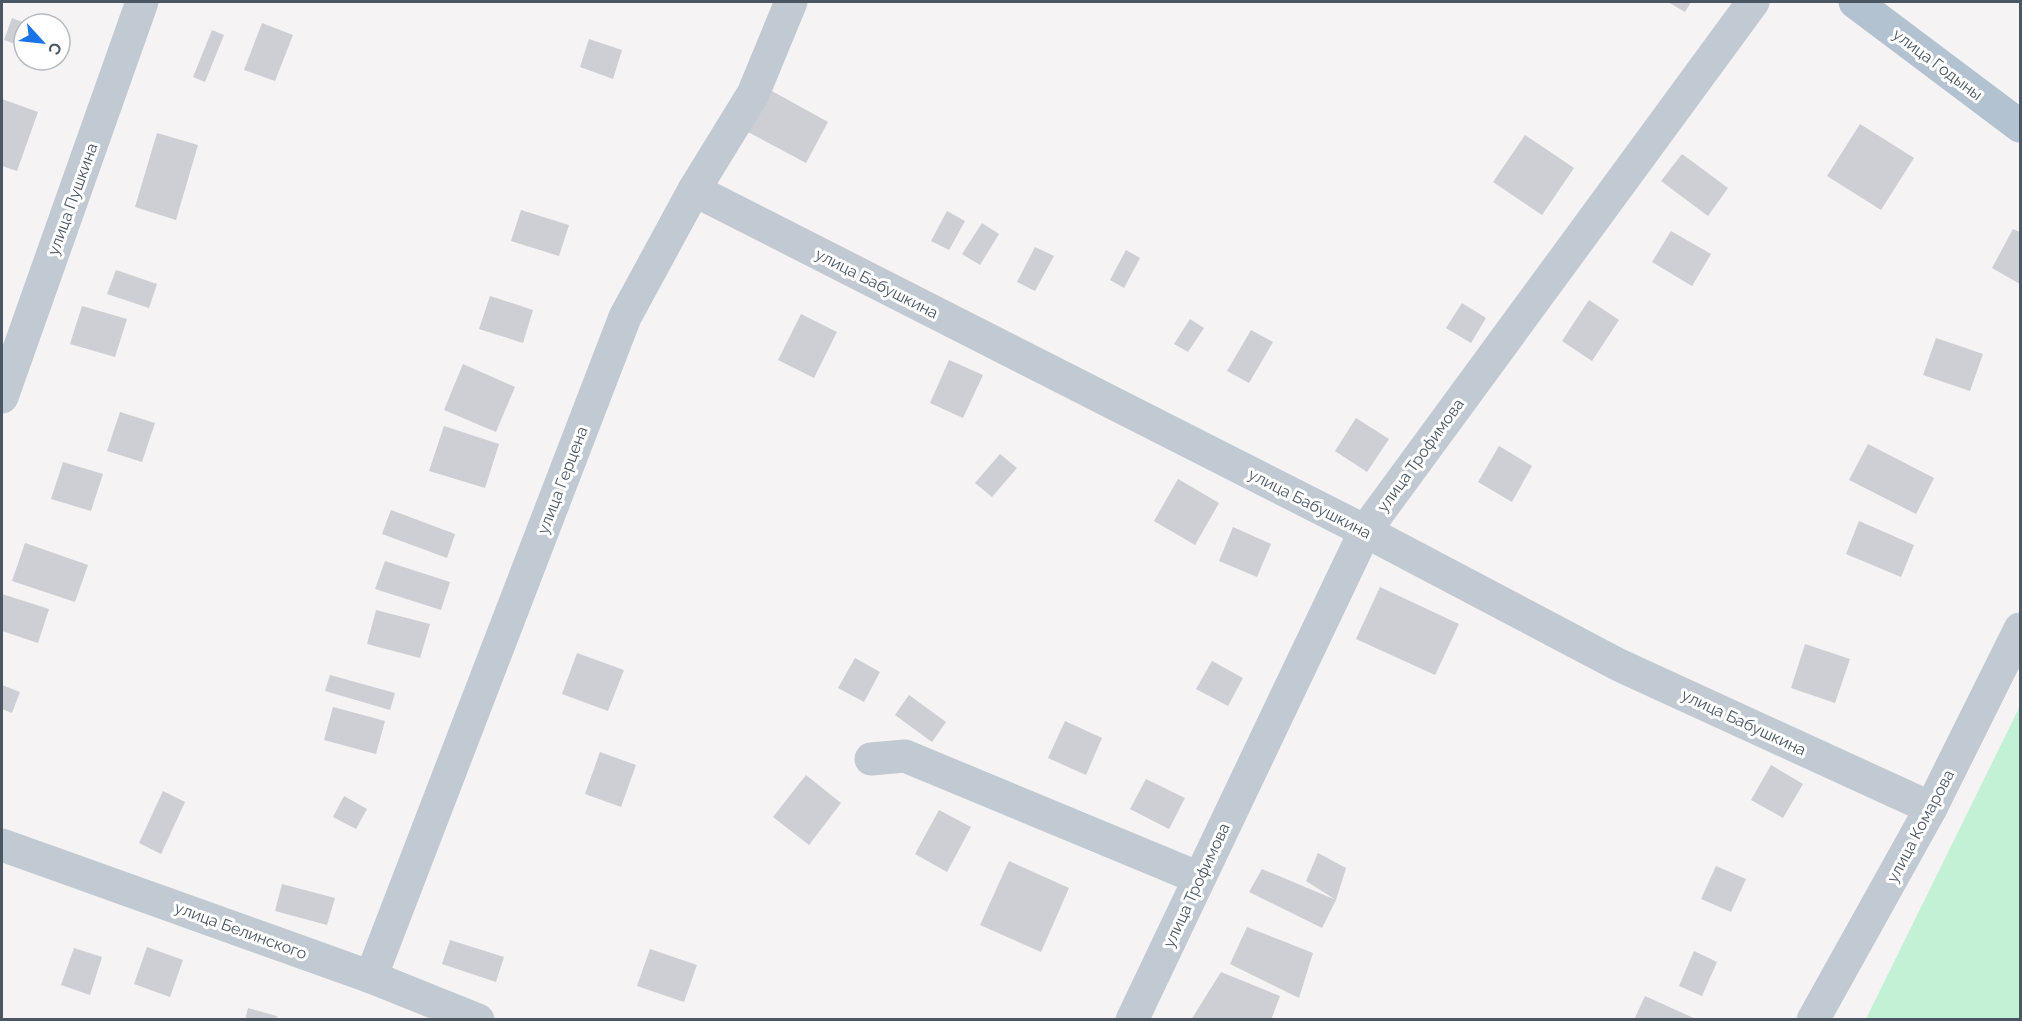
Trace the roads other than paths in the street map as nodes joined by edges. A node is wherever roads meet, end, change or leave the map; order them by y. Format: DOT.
graph roads {
  1 [pos="142,2"];
  2 [pos="791,2"];
  3 [pos="1753,2"];
  4 [pos="1855,2"];
  5 [pos="2020,126"];
  6 [pos="694,190"];
  7 [pos="2,397"];
  8 [pos="1365,531"];
  9 [pos="2020,629"];
  10 [pos="871,759"];
  11 [pos="1931,808"];
  12 [pos="2,845"];
  13 [pos="1199,878"];
  14 [pos="371,977"];
  15 [pos="478,1020"];
  16 [pos="1132,1020"];
  17 [pos="1813,1020"];
  1 -- 7 [label="street, улица Пушкина"];
  2 -- 6 [label="street, улица Герцена"];
  3 -- 8 [label="street, улица Трофимова"];
  4 -- 5 [label="main road, улица Годыны"];
  6 -- 8 [label="street, улица Бабушкина"];
  6 -- 14 [label="street, улица Герцена"];
  8 -- 11 [label="street, улица Бабушкина"];
  8 -- 13 [label="street, улица Трофимова"];
  9 -- 11 [label="street, улица Комарова"];
  10 -- 13 [label="street"];
  11 -- 17 [label="street, улица Комарова"];
  12 -- 14 [label="street, улица Белинского"];
  13 -- 16 [label="street, улица Трофимова"];
  14 -- 15 [label="street, улица Белинского"];
}
